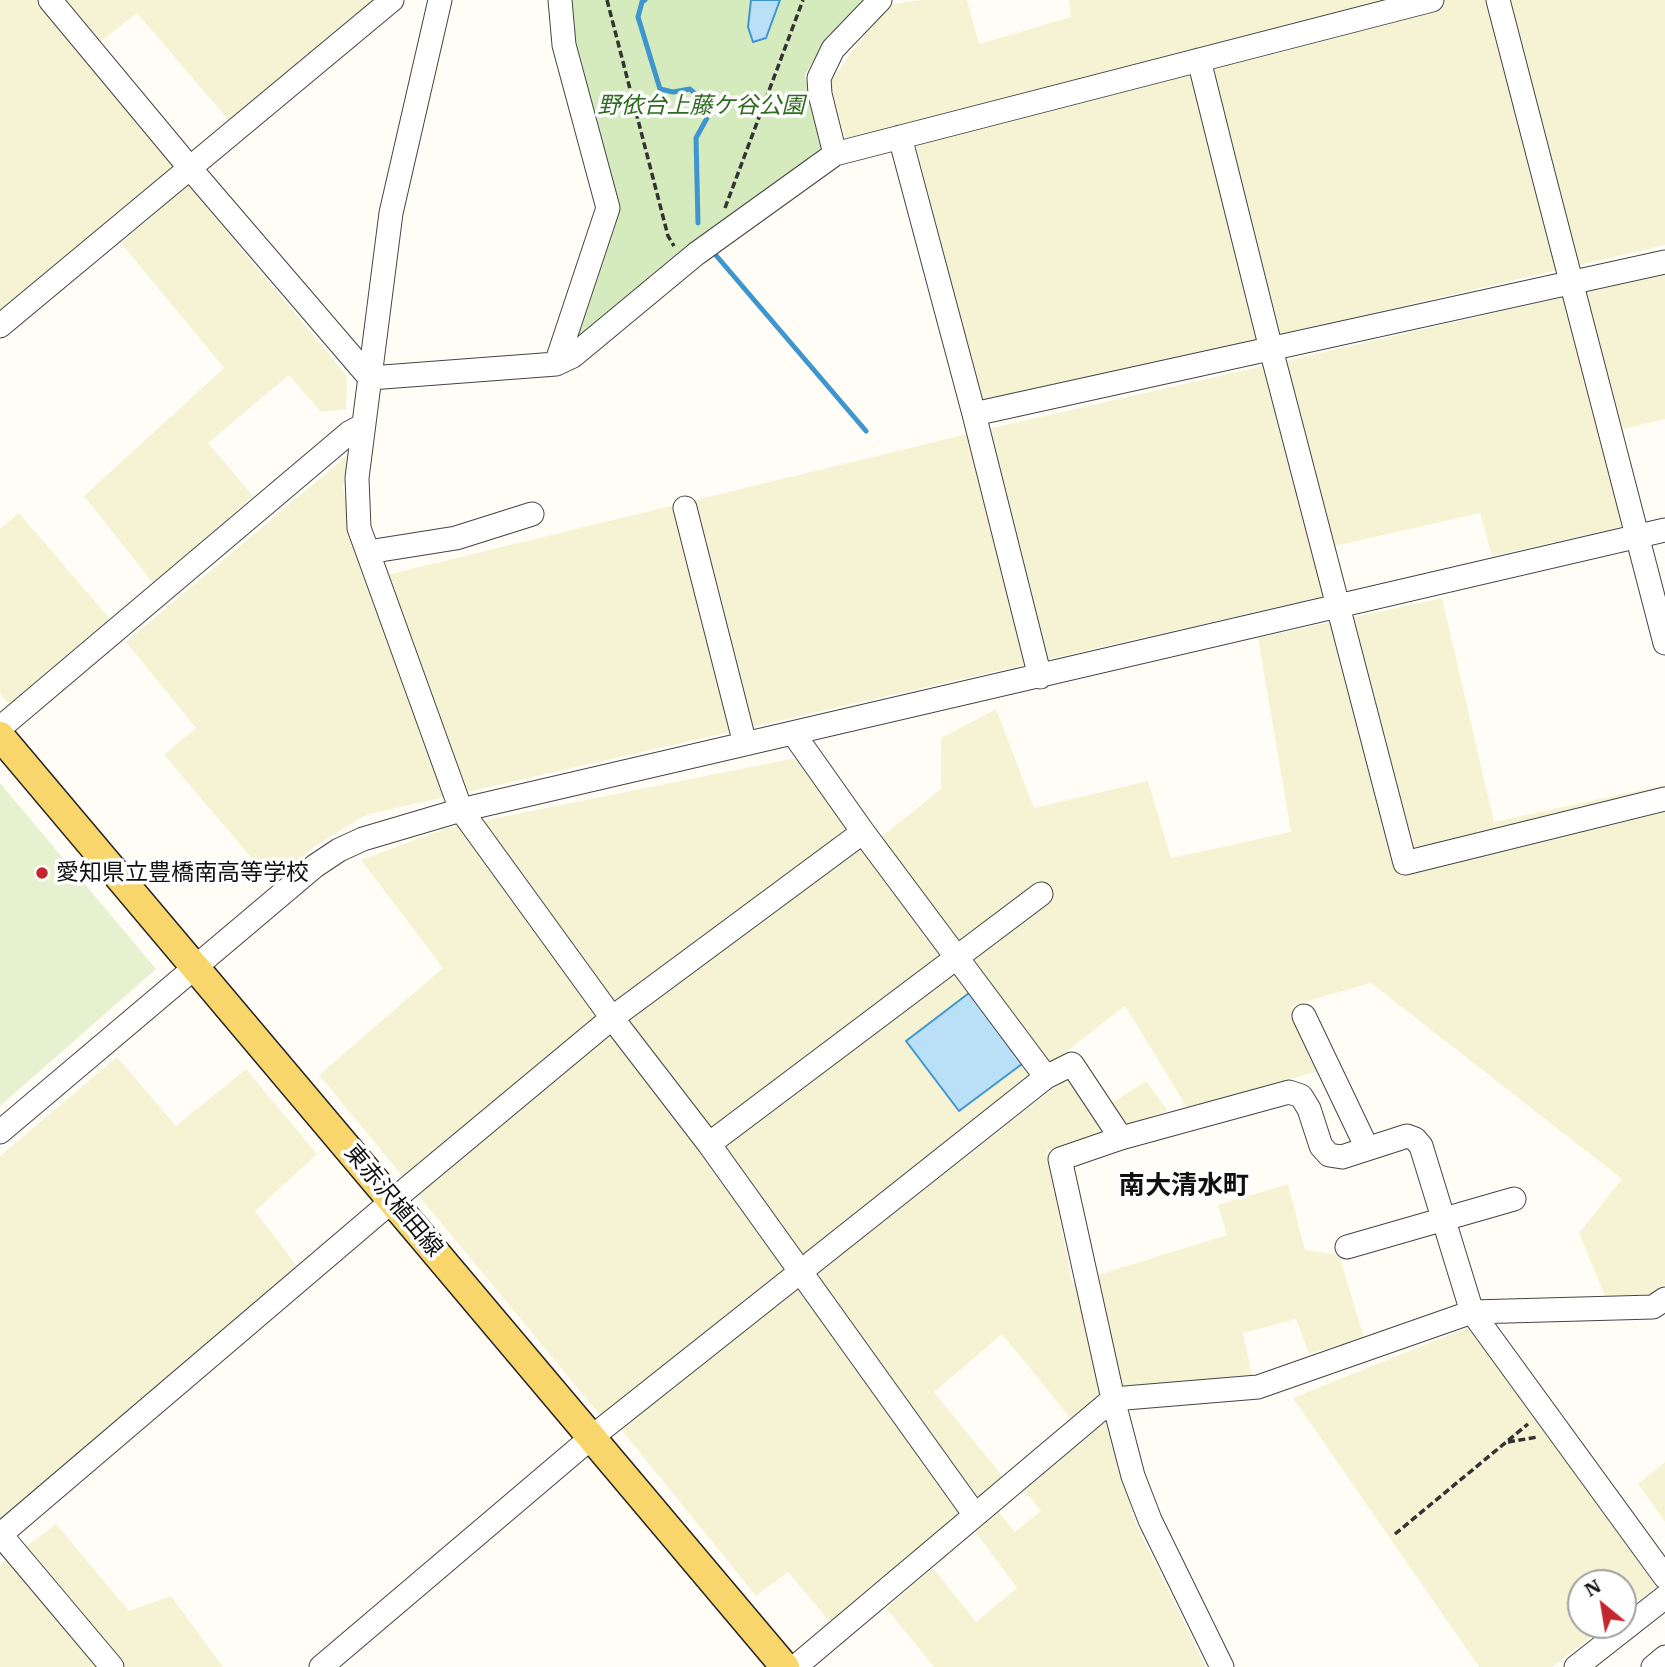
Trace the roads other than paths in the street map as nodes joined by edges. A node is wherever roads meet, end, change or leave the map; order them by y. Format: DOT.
graph roads {
  1 [pos="50,0"];
  2 [pos="392,0"];
  3 [pos="440,0"];
  4 [pos="560,0"];
  5 [pos="880,0"];
  6 [pos="1432,0"];
  7 [pos="1498,0"];
  8 [pos="1199,60"];
  9 [pos="900,136"];
  10 [pos="835,154"];
  11 [pos="189,167"];
  12 [pos="1665,262"];
  13 [pos="1572,282"];
  14 [pos="0,326"];
  15 [pos="1271,349"];
  16 [pos="556,364"];
  17 [pos="370,377"];
  18 [pos="974,414"];
  19 [pos="362,426"];
  20 [pos="685,508"];
  21 [pos="532,514"];
  22 [pos="1665,530"];
  23 [pos="1638,536"];
  24 [pos="368,552"];
  25 [pos="1339,606"];
  26 [pos="1665,642"];
  27 [pos="1040,677"];
  28 [pos="0,728"];
  29 [pos="793,733"];
  30 [pos="0,736"];
  31 [pos="745,744"];
  32 [pos="1665,799"];
  33 [pos="461,810"];
  34 [pos="863,832"];
  35 [pos="1041,894"];
  36 [pos="956,956"];
  37 [pos="194,967"];
  38 [pos="1304,1016"];
  39 [pos="612,1018"];
  40 [pos="1046,1077"];
  41 [pos="0,1132"];
  42 [pos="1121,1138"];
  43 [pos="709,1144"];
  44 [pos="1367,1148"];
  45 [pos="1514,1199"];
  46 [pos="392,1200"];
  47 [pos="1443,1220"];
  48 [pos="1348,1247"];
  49 [pos="801,1271"];
  50 [pos="1661,1308"];
  51 [pos="1472,1312"];
  52 [pos="1113,1399"];
  53 [pos="592,1437"];
  54 [pos="975,1515"];
  55 [pos="0,1534"];
  56 [pos="1665,1577"];
  57 [pos="1665,1597"];
  58 [pos="1665,1657"];
  59 [pos="112,1667"];
  60 [pos="321,1667"];
  61 [pos="785,1667"];
  62 [pos="795,1667"];
  63 [pos="1222,1667"];
  64 [pos="1576,1667"];
  65 [pos="1653,1667"];
  1 -- 11 [label="street"];
  2 -- 11 [label="street"];
  3 -- 17 [label="street"];
  4 -- 16 [label="street"];
  5 -- 10 [label="street"];
  6 -- 8 [label="street"];
  7 -- 13 [label="street"];
  8 -- 9 [label="street"];
  8 -- 15 [label="street"];
  9 -- 10 [label="street"];
  9 -- 18 [label="street"];
  10 -- 16 [label="street"];
  11 -- 14 [label="street"];
  11 -- 17 [label="street"];
  12 -- 13 [label="street"];
  13 -- 15 [label="street"];
  13 -- 23 [label="street"];
  15 -- 18 [label="street"];
  15 -- 25 [label="street"];
  16 -- 17 [label="street"];
  17 -- 19 [label="street"];
  18 -- 27 [label="street"];
  19 -- 24 [label="street"];
  19 -- 28 [label="street"];
  20 -- 31 [label="street"];
  21 -- 24 [label="street"];
  22 -- 23 [label="street"];
  23 -- 25 [label="street"];
  23 -- 26 [label="street"];
  24 -- 33 [label="street"];
  25 -- 27 [label="street"];
  25 -- 32 [label="street"];
  27 -- 29 [label="street"];
  29 -- 31 [label="street"];
  29 -- 34 [label="street"];
  30 -- 37 [label="main road, 東赤沢植田線"];
  31 -- 33 [label="street"];
  33 -- 37 [label="street"];
  33 -- 39 [label="street"];
  34 -- 36 [label="street"];
  34 -- 39 [label="street"];
  35 -- 36 [label="street"];
  36 -- 40 [label="street"];
  36 -- 43 [label="street"];
  37 -- 41 [label="street"];
  37 -- 46 [label="main road, 東赤沢植田線"];
  38 -- 44 [label="street"];
  39 -- 43 [label="street"];
  39 -- 46 [label="street"];
  40 -- 42 [label="street"];
  40 -- 49 [label="street"];
  42 -- 44 [label="street"];
  42 -- 52 [label="street"];
  43 -- 49 [label="street"];
  44 -- 47 [label="street"];
  45 -- 47 [label="street"];
  46 -- 53 [label="main road, 東赤沢植田線"];
  46 -- 55 [label="street"];
  47 -- 48 [label="street"];
  47 -- 51 [label="street"];
  49 -- 53 [label="street"];
  49 -- 54 [label="street"];
  50 -- 51 [label="street"];
  51 -- 52 [label="street"];
  51 -- 56 [label="street"];
  52 -- 54 [label="street"];
  52 -- 63 [label="street"];
  53 -- 60 [label="street"];
  53 -- 61 [label="main road, 東赤沢植田線"];
  54 -- 62 [label="street"];
  55 -- 59 [label="street"];
  57 -- 64 [label="street"];
  58 -- 65 [label="street"];
}
